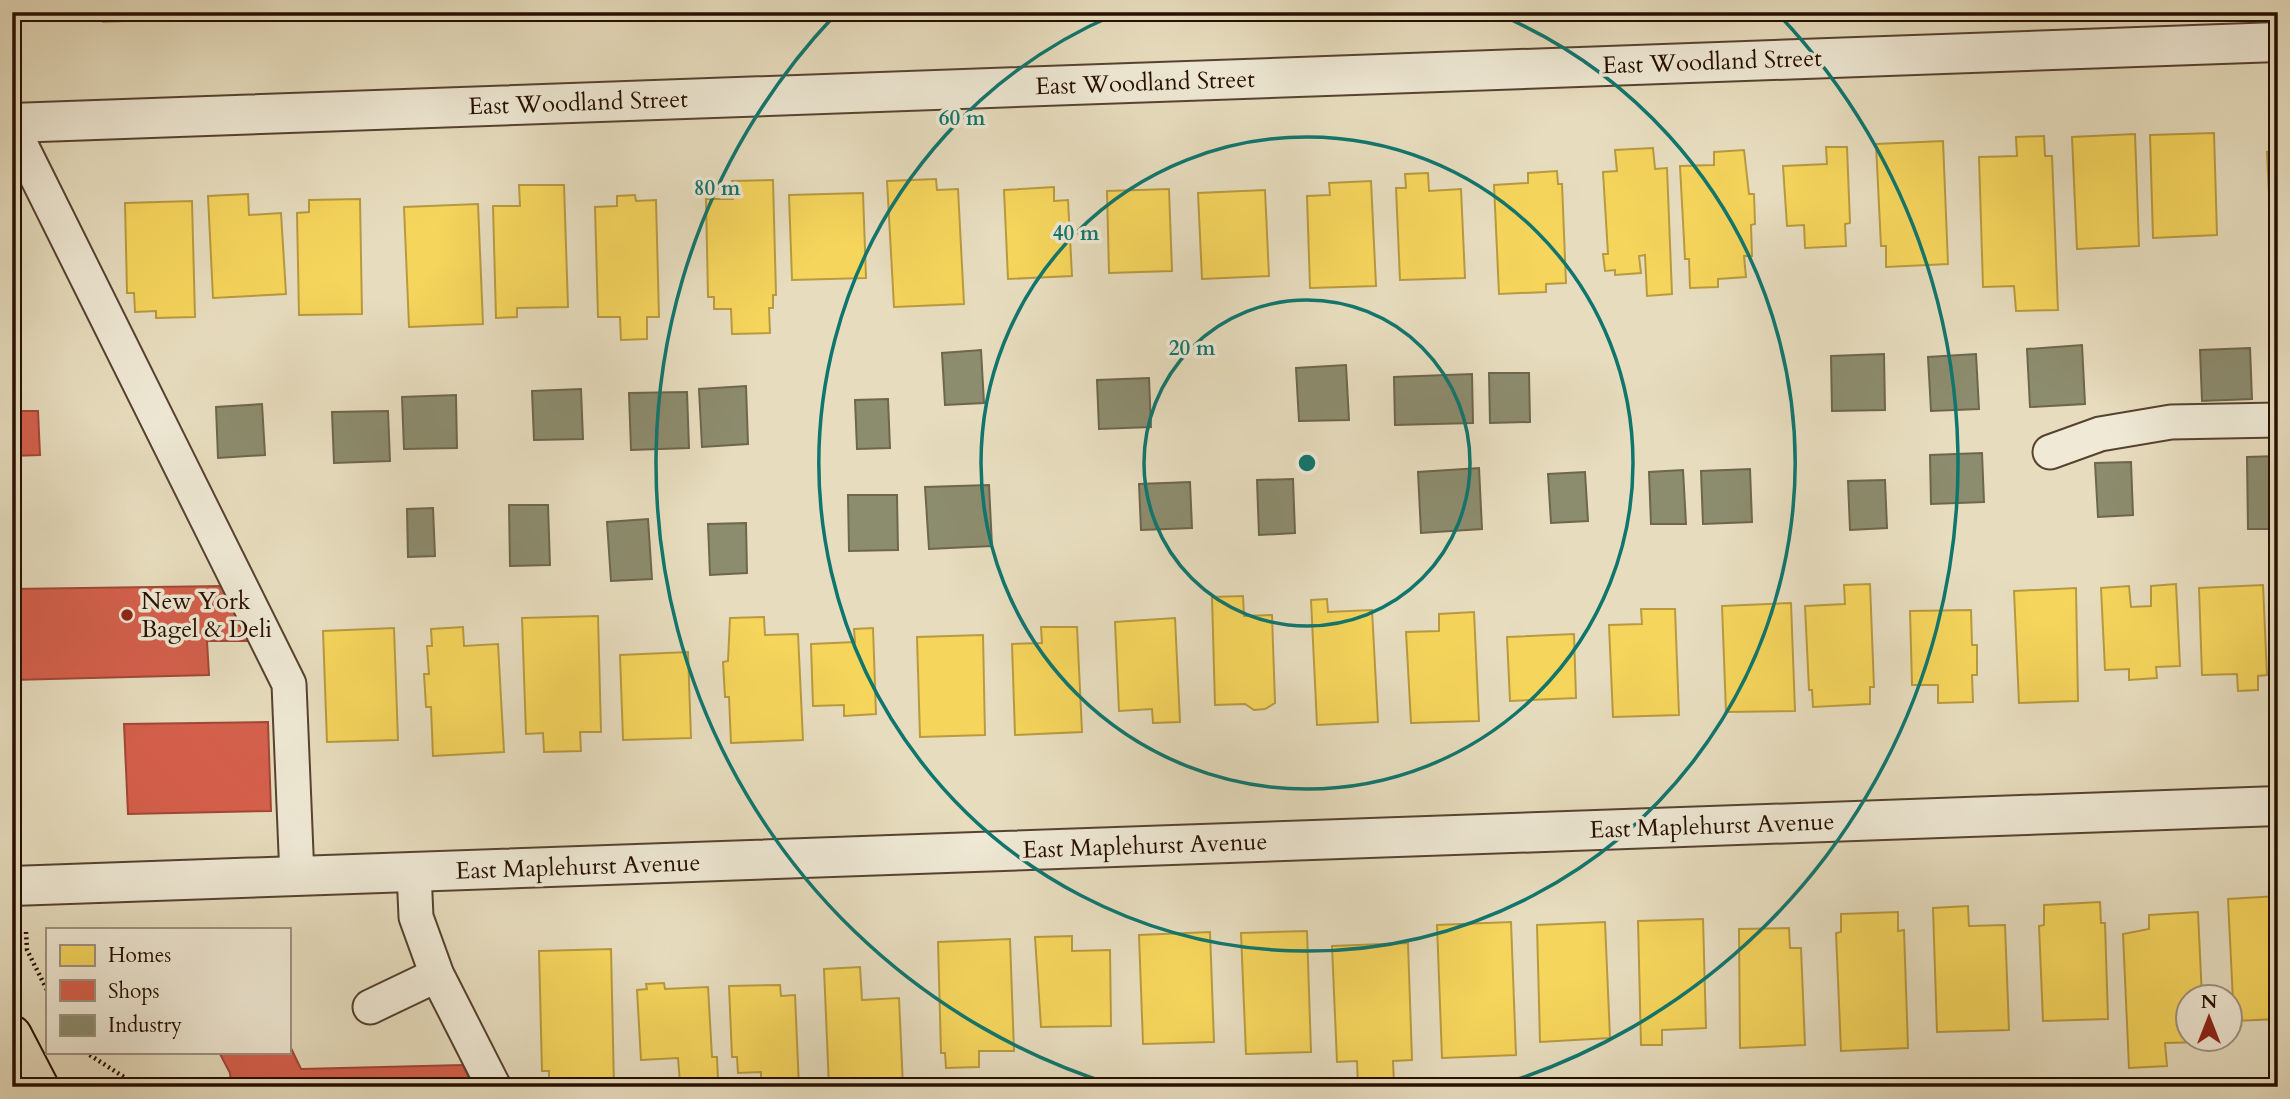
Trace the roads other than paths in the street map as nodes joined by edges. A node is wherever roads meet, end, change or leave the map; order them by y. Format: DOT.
graph roads {
  1 [pos="2278,42"];
  2 [pos="12,125"];
  3 [pos="2278,420"];
  4 [pos="2050,452"];
  5 [pos="2278,806"];
  6 [pos="415,873"];
  7 [pos="297,877"];
  8 [pos="12,886"];
  9 [pos="437,975"];
  10 [pos="370,1007"];
  11 [pos="14,1043"];
  12 [pos="38,1087"];
  13 [pos="494,1087"];
  1 -- 2 [label="street, East Woodland Street"];
  2 -- 7 [label="lane"];
  3 -- 4 [label="lane"];
  5 -- 6 [label="street, East Maplehurst Avenue"];
  6 -- 7 [label="street, East Maplehurst Avenue"];
  6 -- 9 [label="lane"];
  7 -- 8 [label="street, East Maplehurst Avenue"];
  9 -- 10 [label="lane"];
  9 -- 13 [label="lane"];
  11 -- 12 [label="main road"];
}
